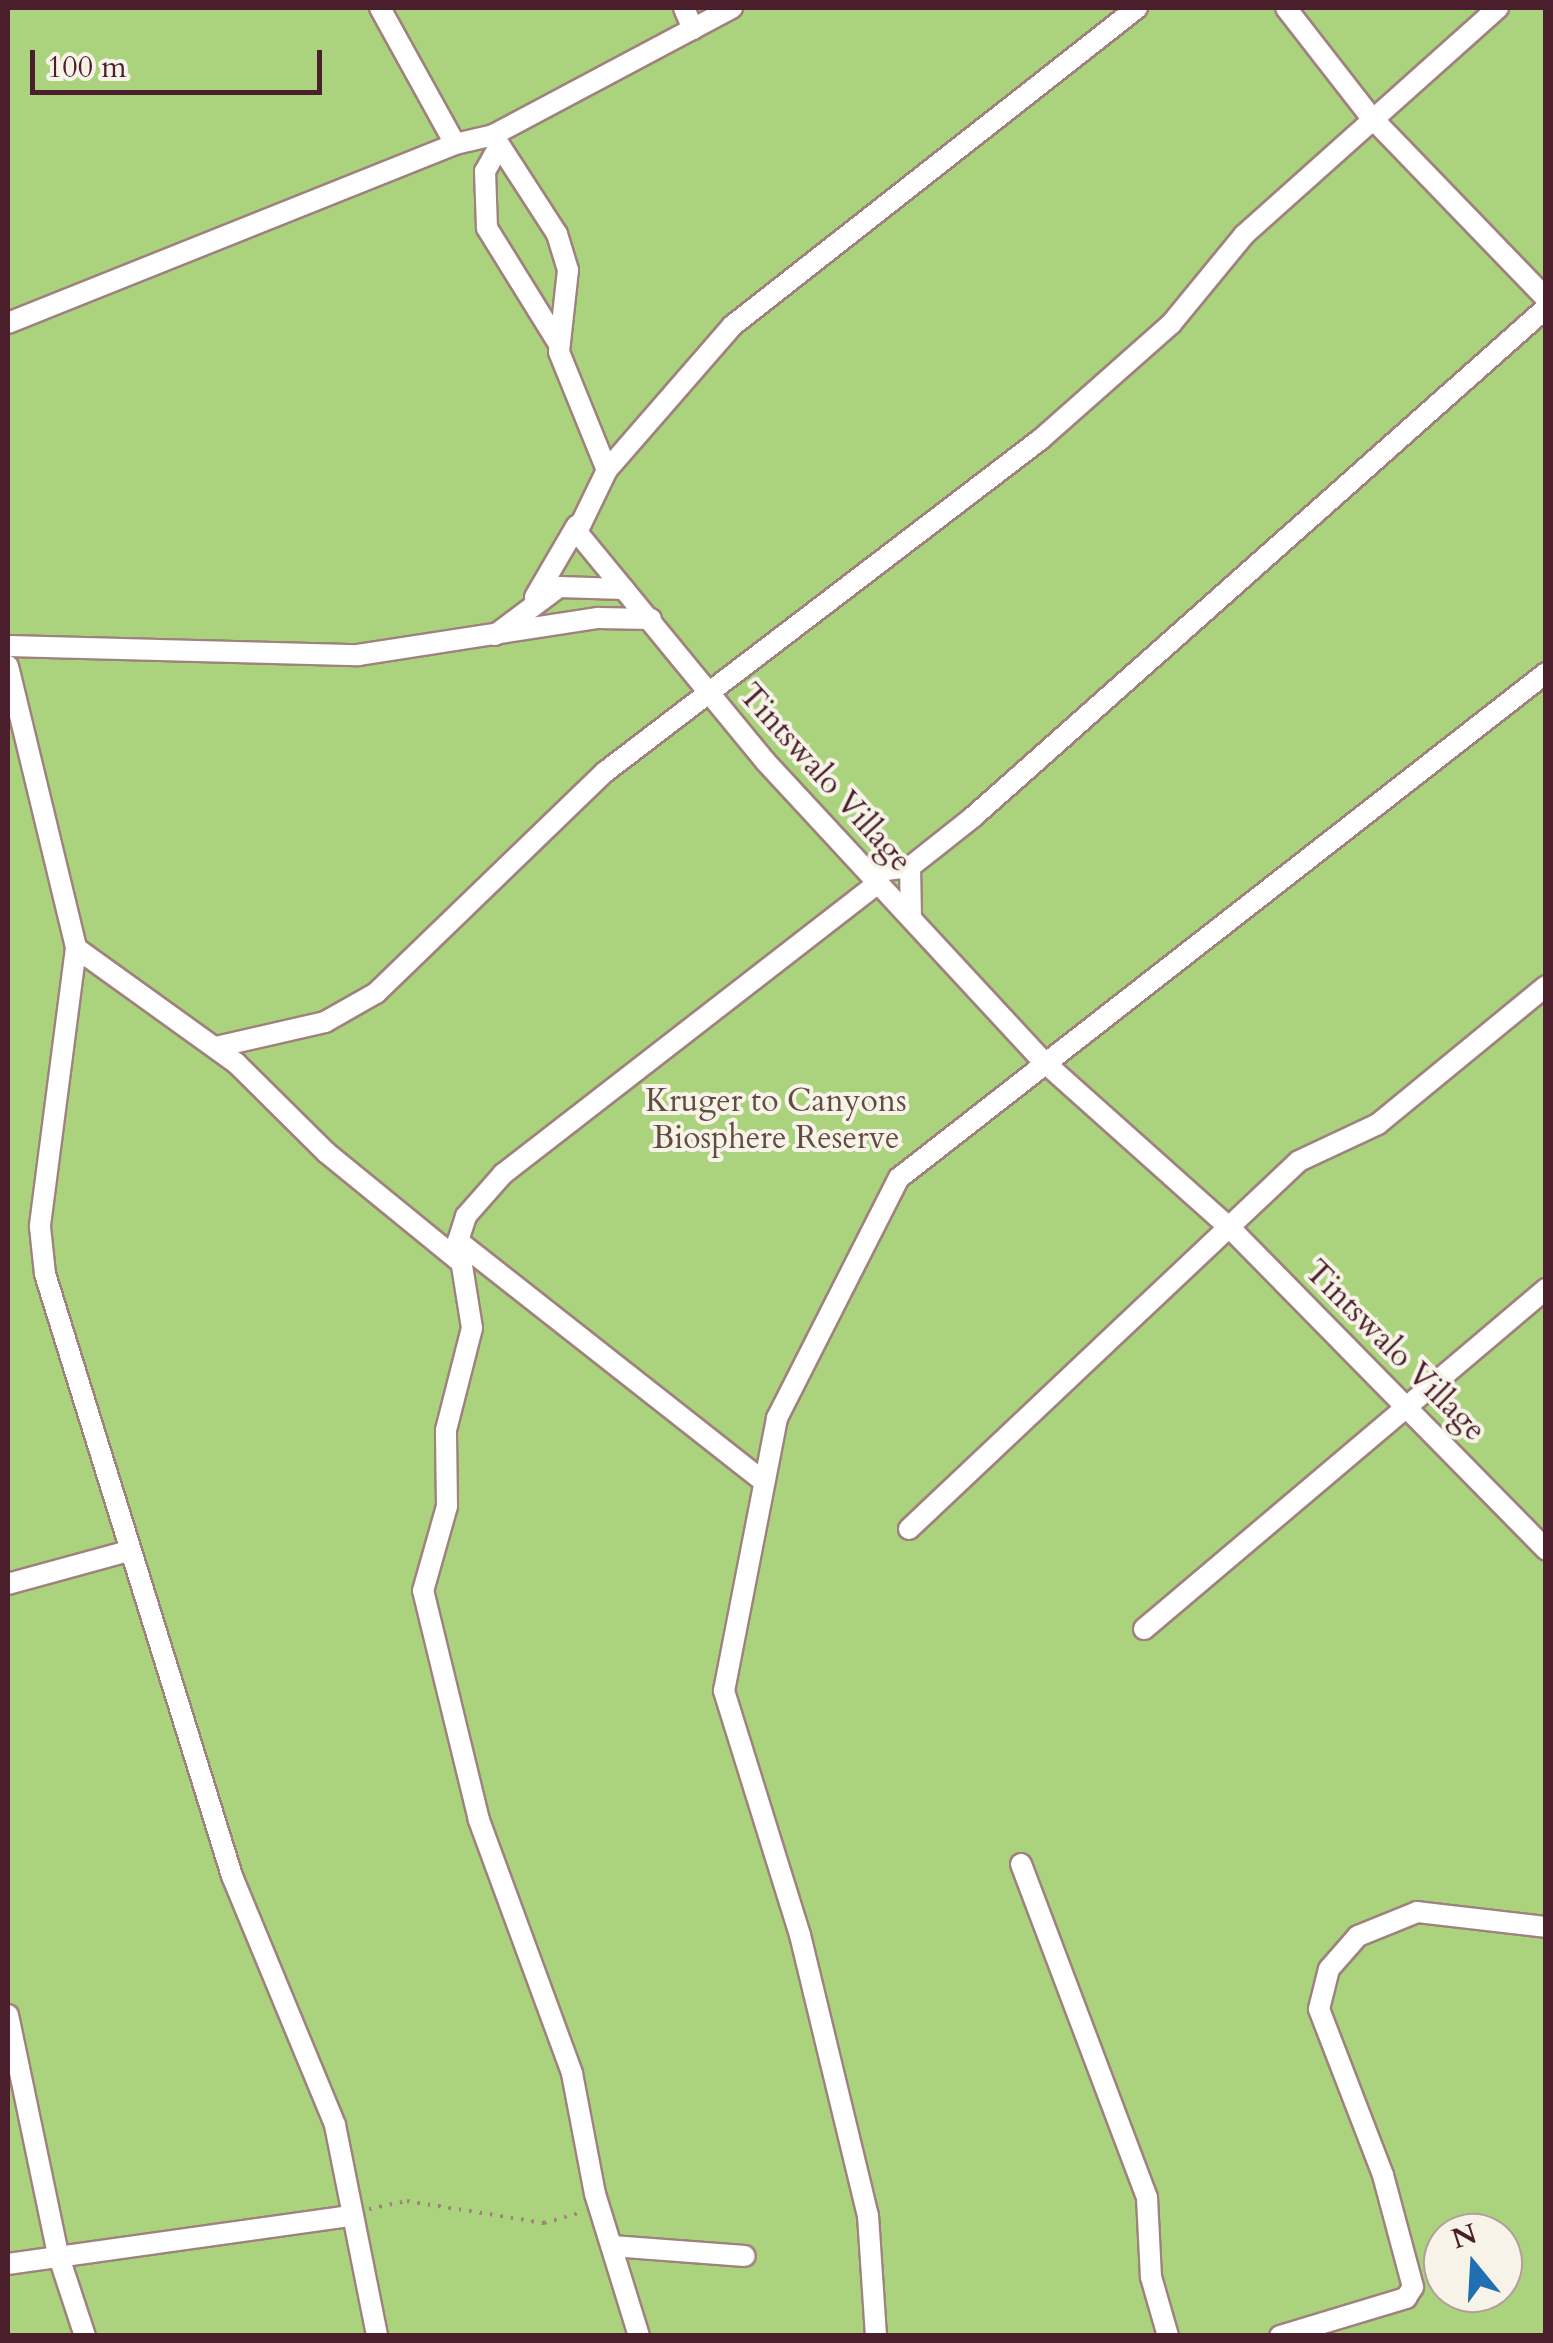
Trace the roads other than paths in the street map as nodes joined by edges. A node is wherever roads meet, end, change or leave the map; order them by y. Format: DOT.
graph roads {
  1 [pos="380,8"];
  2 [pos="684,8"];
  3 [pos="732,8"];
  4 [pos="1137,8"];
  5 [pos="1286,8"];
  6 [pos="1498,8"];
  7 [pos="693,29"];
  8 [pos="1370,117"];
  9 [pos="496,142"];
  10 [pos="455,144"];
  11 [pos="1546,298"];
  12 [pos="1546,308"];
  13 [pos="8,323"];
  14 [pos="559,344"];
  15 [pos="607,470"];
  16 [pos="577,524"];
  17 [pos="624,588"];
  18 [pos="536,598"];
  19 [pos="651,619"];
  20 [pos="495,635"];
  21 [pos="8,646"];
  22 [pos="8,666"];
  23 [pos="1546,673"];
  24 [pos="707,691"];
  25 [pos="910,866"];
  26 [pos="874,877"];
  27 [pos="911,916"];
  28 [pos="76,948"];
  29 [pos="1546,986"];
  30 [pos="216,1047"];
  31 [pos="1043,1061"];
  32 [pos="1233,1231"];
  33 [pos="458,1251"];
  34 [pos="1546,1289"];
  35 [pos="1406,1401"];
  36 [pos="762,1480"];
  37 [pos="909,1529"];
  38 [pos="1546,1550"];
  39 [pos="125,1552"];
  40 [pos="8,1584"];
  41 [pos="1144,1629"];
  42 [pos="1021,1864"];
  43 [pos="1546,1926"];
  44 [pos="8,2015"];
  45 [pos="350,2216"];
  46 [pos="612,2246"];
  47 [pos="58,2254"];
  48 [pos="745,2256"];
  49 [pos="8,2264"];
  50 [pos="86,2336"];
  51 [pos="377,2336"];
  52 [pos="640,2336"];
  53 [pos="876,2336"];
  54 [pos="1168,2336"];
  55 [pos="1280,2336"];
  1 -- 10 [label="street"];
  2 -- 7 [label="street"];
  3 -- 7 [label="street"];
  4 -- 15 [label="street"];
  5 -- 8 [label="street"];
  6 -- 8 [label="street"];
  7 -- 9 [label="street"];
  8 -- 11 [label="street"];
  8 -- 24 [label="street"];
  9 -- 10 [label="street"];
  9 -- 14 [label="street"];
  9 -- 14 [label="street"];
  10 -- 13 [label="street"];
  12 -- 25 [label="street"];
  14 -- 15 [label="street"];
  15 -- 16 [label="street"];
  16 -- 17 [label="street, Tintswalo Village"];
  16 -- 18 [label="street"];
  17 -- 18 [label="street"];
  17 -- 19 [label="street, Tintswalo Village"];
  18 -- 20 [label="street"];
  19 -- 20 [label="street"];
  19 -- 24 [label="street, Tintswalo Village"];
  20 -- 21 [label="street"];
  22 -- 28 [label="street"];
  23 -- 31 [label="street"];
  24 -- 26 [label="street, Tintswalo Village"];
  24 -- 30 [label="street"];
  25 -- 26 [label="street"];
  25 -- 27 [label="street"];
  26 -- 27 [label="street, Tintswalo Village"];
  26 -- 33 [label="street"];
  27 -- 31 [label="street, Tintswalo Village"];
  28 -- 30 [label="street"];
  28 -- 39 [label="street"];
  29 -- 32 [label="street"];
  30 -- 33 [label="street"];
  31 -- 32 [label="street, Tintswalo Village"];
  31 -- 36 [label="street"];
  32 -- 35 [label="street, Tintswalo Village"];
  32 -- 37 [label="street"];
  33 -- 36 [label="street"];
  33 -- 46 [label="street"];
  34 -- 35 [label="street"];
  35 -- 38 [label="street, Tintswalo Village"];
  35 -- 41 [label="street"];
  36 -- 53 [label="street"];
  39 -- 40 [label="street"];
  39 -- 45 [label="street"];
  42 -- 54 [label="street"];
  43 -- 55 [label="street"];
  44 -- 47 [label="street"];
  45 -- 47 [label="street"];
  45 -- 51 [label="street"];
  46 -- 48 [label="street"];
  46 -- 52 [label="street"];
  47 -- 49 [label="street"];
  47 -- 50 [label="street"];
}
